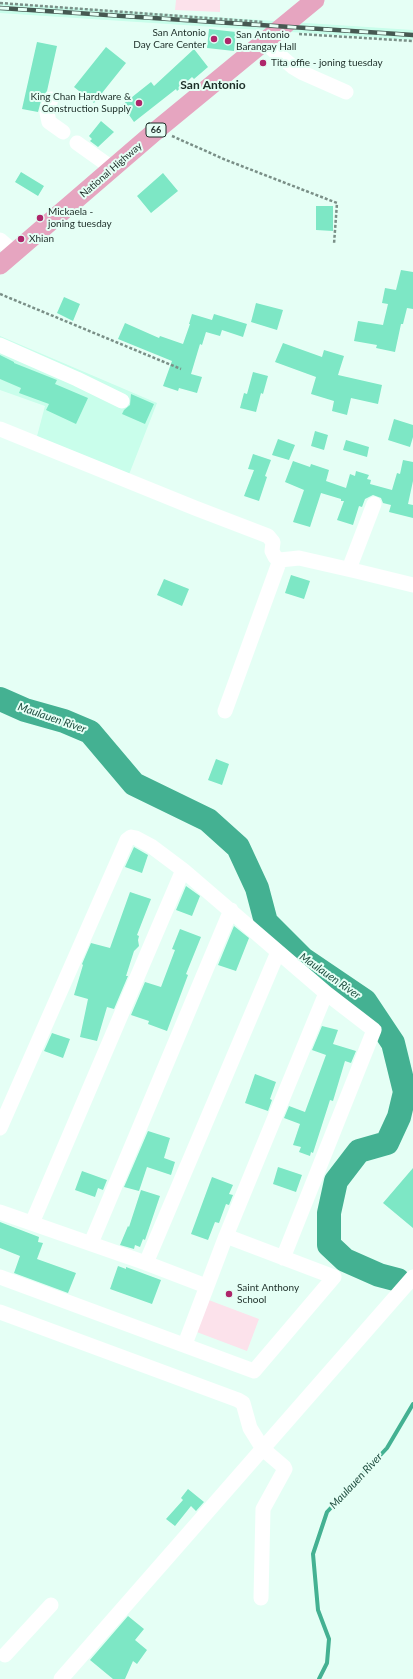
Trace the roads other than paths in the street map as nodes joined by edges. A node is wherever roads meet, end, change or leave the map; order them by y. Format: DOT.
graph roads {
  1 [pos="315,0"];
  2 [pos="264,42"];
  3 [pos="346,92"];
  4 [pos="51,99"];
  5 [pos="63,132"];
  6 [pos="77,142"];
  7 [pos="112,168"];
  8 [pos="0,240"];
  9 [pos="15,253"];
  10 [pos="0,265"];
  11 [pos="0,345"];
  12 [pos="122,401"];
  13 [pos="0,429"];
  14 [pos="374,504"];
  15 [pos="280,560"];
  16 [pos="349,569"];
  17 [pos="413,585"];
  18 [pos="225,711"];
  19 [pos="184,870"];
  20 [pos="231,910"];
  21 [pos="278,952"];
  22 [pos="326,993"];
  23 [pos="0,1128"];
  24 [pos="0,1212"];
  25 [pos="32,1223"];
  26 [pos="226,1236"];
  27 [pos="90,1243"];
  28 [pos="283,1258"];
  29 [pos="146,1263"];
  30 [pos="0,1277"];
  31 [pos="413,1277"];
  32 [pos="206,1286"];
  33 [pos="0,1312"];
  34 [pos="185,1344"];
  35 [pos="263,1449"];
  36 [pos="261,1598"];
  37 [pos="51,1605"];
  38 [pos="2,1656"];
  39 [pos="62,1679"];
  1 -- 2 [label="main road, National Highway / 66"];
  2 -- 3 [label="street"];
  2 -- 7 [label="main road, National Highway / 66"];
  4 -- 5 [label="street"];
  6 -- 7 [label="street"];
  7 -- 9 [label="main road, National Highway / 66"];
  8 -- 9 [label="street"];
  9 -- 10 [label="main road, National Highway / 66"];
  11 -- 12 [label="street"];
  13 -- 15 [label="street"];
  14 -- 16 [label="street"];
  15 -- 16 [label="street"];
  15 -- 18 [label="street"];
  16 -- 17 [label="street"];
  19 -- 20 [label="street"];
  19 -- 23 [label="street"];
  19 -- 25 [label="street"];
  20 -- 21 [label="street"];
  20 -- 27 [label="street"];
  21 -- 22 [label="street"];
  21 -- 29 [label="street"];
  22 -- 26 [label="street"];
  22 -- 28 [label="street"];
  24 -- 25 [label="street"];
  25 -- 27 [label="street"];
  26 -- 28 [label="street"];
  26 -- 32 [label="street"];
  27 -- 29 [label="street"];
  28 -- 34 [label="street"];
  29 -- 32 [label="street"];
  30 -- 34 [label="street"];
  31 -- 35 [label="street"];
  32 -- 34 [label="street"];
  33 -- 35 [label="street"];
  35 -- 36 [label="street"];
  35 -- 39 [label="street"];
  37 -- 38 [label="street"];
}
